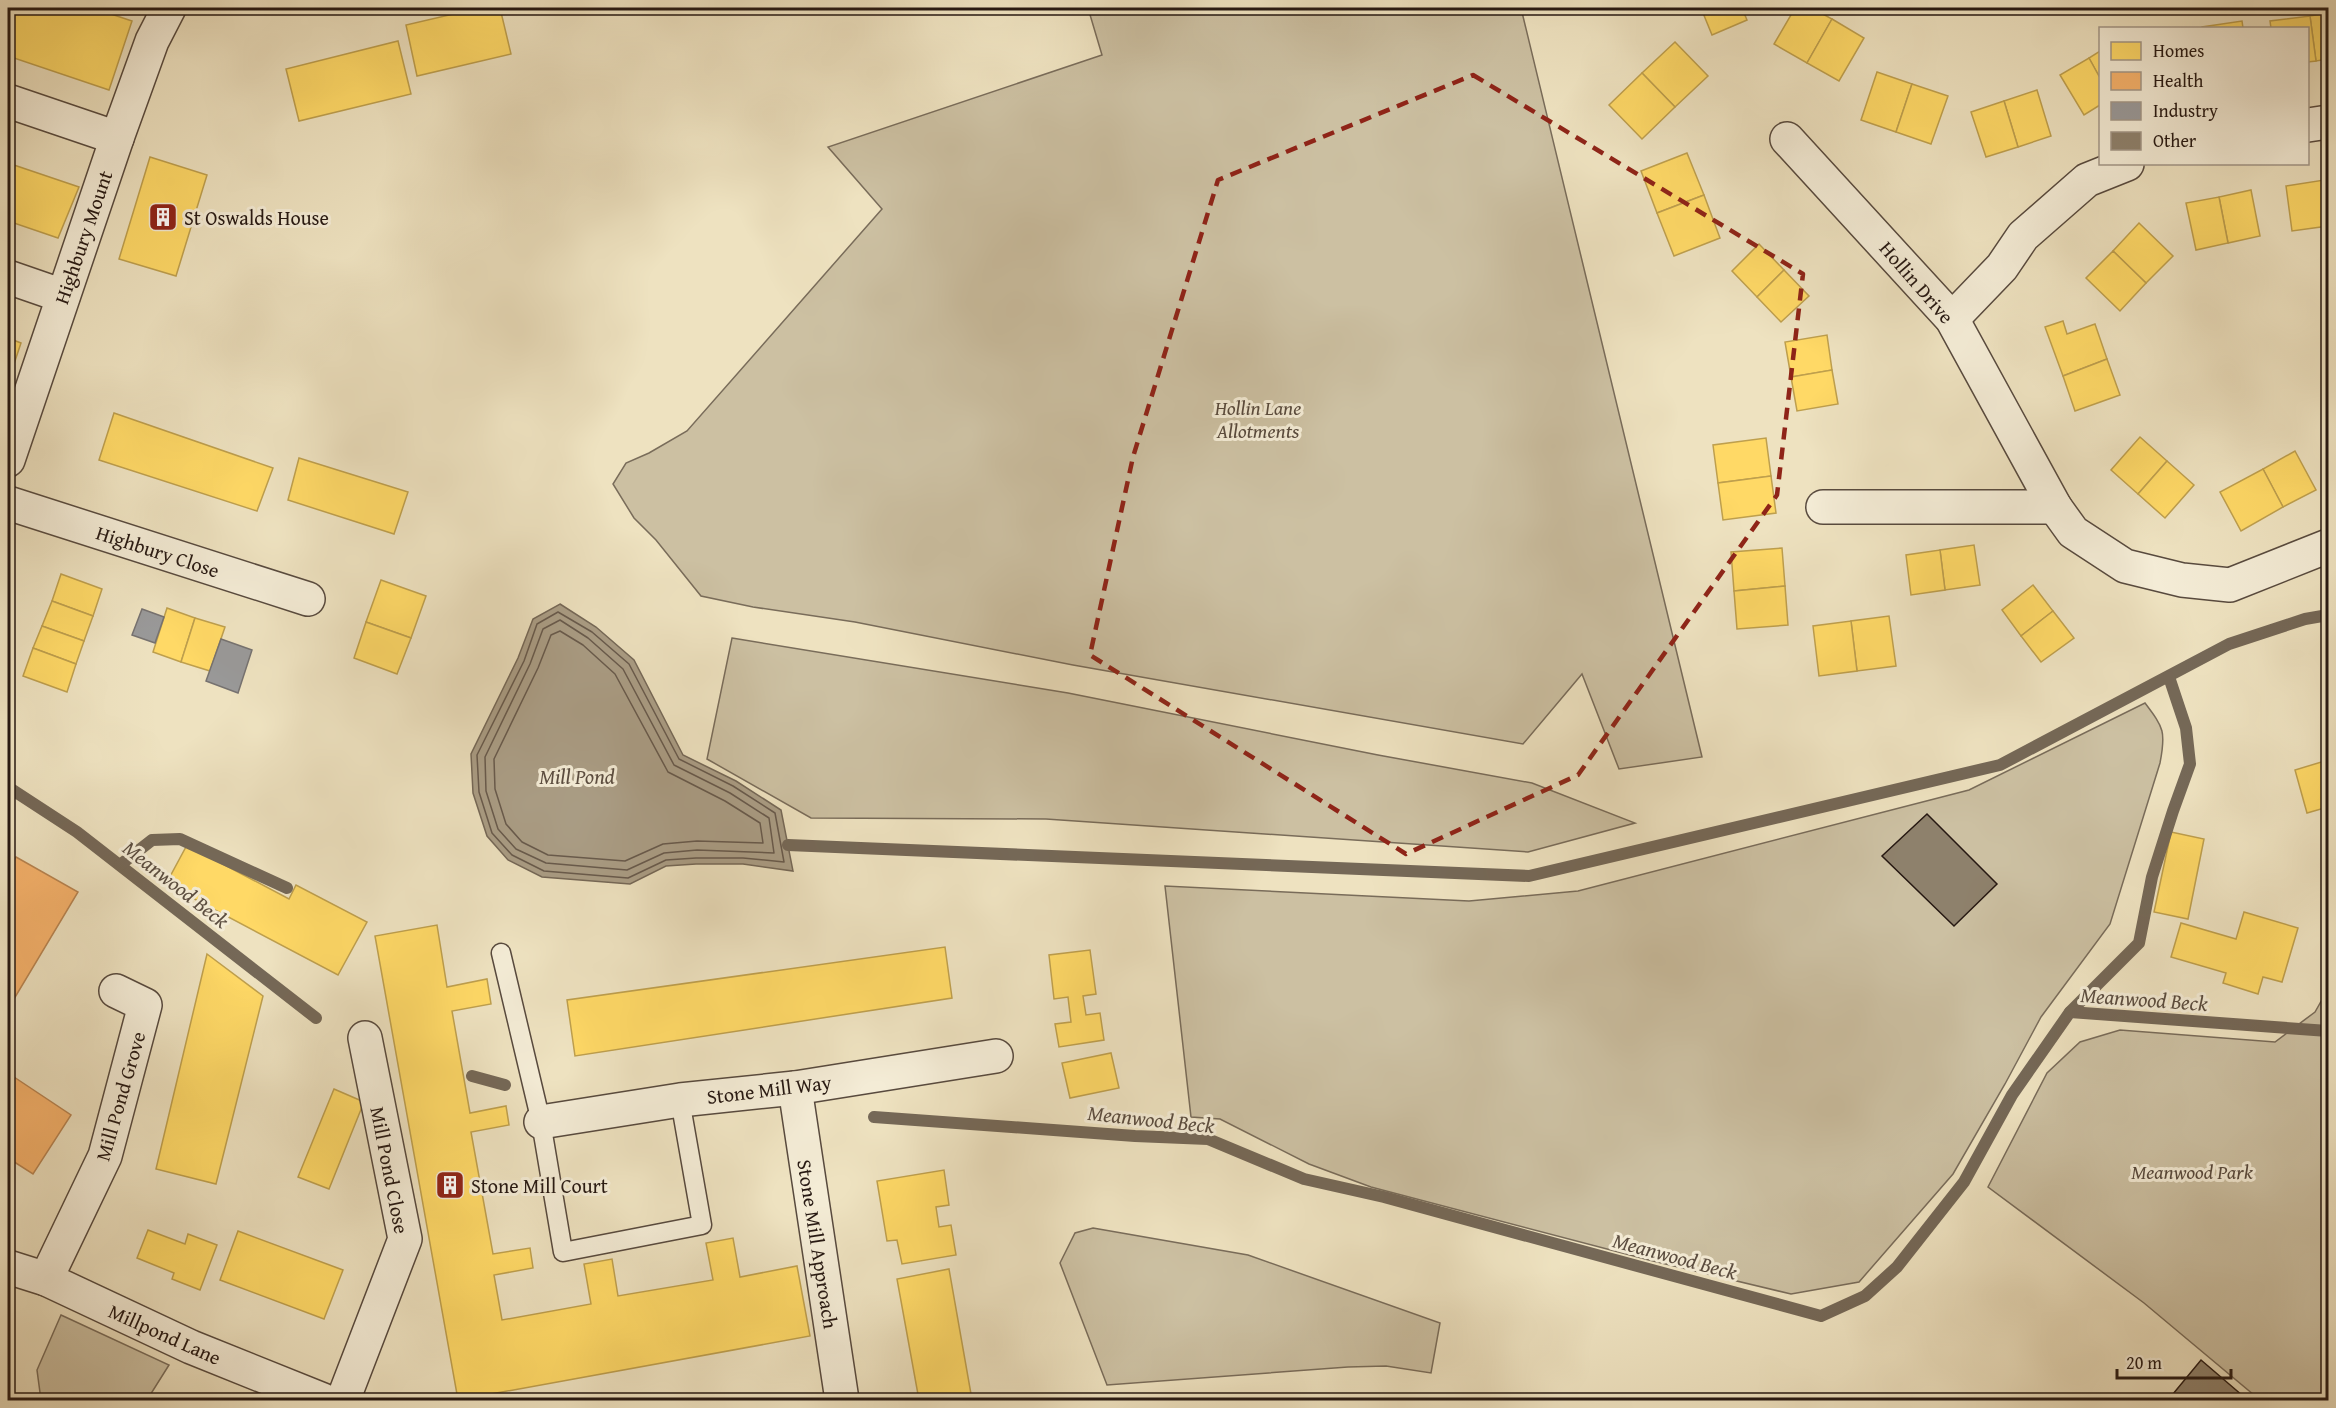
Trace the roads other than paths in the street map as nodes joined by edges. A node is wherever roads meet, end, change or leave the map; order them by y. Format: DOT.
graph roads {
  1 [pos="159,10"];
  2 [pos="8,101"];
  3 [pos="2328,122"];
  4 [pos="2309,125"];
  5 [pos="117,138"];
  6 [pos="1787,139"];
  7 [pos="2124,165"];
  8 [pos="8,277"];
  9 [pos="63,296"];
  10 [pos="1953,319"];
  11 [pos="9,454"];
  12 [pos="8,503"];
  13 [pos="1823,507"];
  14 [pos="2055,507"];
  15 [pos="2328,546"];
  16 [pos="308,599"];
  17 [pos="501,953"];
  18 [pos="116,992"];
  19 [pos="365,1038"];
  20 [pos="996,1056"];
  21 [pos="795,1088"];
  22 [pos="680,1100"];
  23 [pos="541,1122"];
  24 [pos="8,1268"];
  25 [pos="46,1279"];
  26 [pos="323,1401"];
  27 [pos="343,1401"];
  28 [pos="842,1401"];
  1 -- 5 [label="street, Highbury Mount"];
  2 -- 5 [label="street"];
  3 -- 4 [label="street"];
  5 -- 9 [label="street, Highbury Mount"];
  6 -- 10 [label="street, Hollin Drive"];
  7 -- 10 [label="street"];
  8 -- 9 [label="street"];
  9 -- 11 [label="street, Highbury Mount"];
  10 -- 14 [label="street, Hollin Drive"];
  12 -- 16 [label="street, Highbury Close"];
  13 -- 14 [label="street"];
  14 -- 15 [label="street, Hollin Drive"];
  17 -- 23 [label="lane"];
  18 -- 25 [label="street, Mill Pond Grove"];
  19 -- 27 [label="street, Mill Pond Close"];
  20 -- 21 [label="street, Stone Mill Way"];
  21 -- 22 [label="street, Stone Mill Way"];
  21 -- 28 [label="street, Stone Mill Approach"];
  22 -- 23 [label="street, Stone Mill Way"];
  22 -- 23 [label="lane"];
  24 -- 25 [label="street, Millpond Lane"];
  25 -- 26 [label="street, Millpond Lane"];
}
